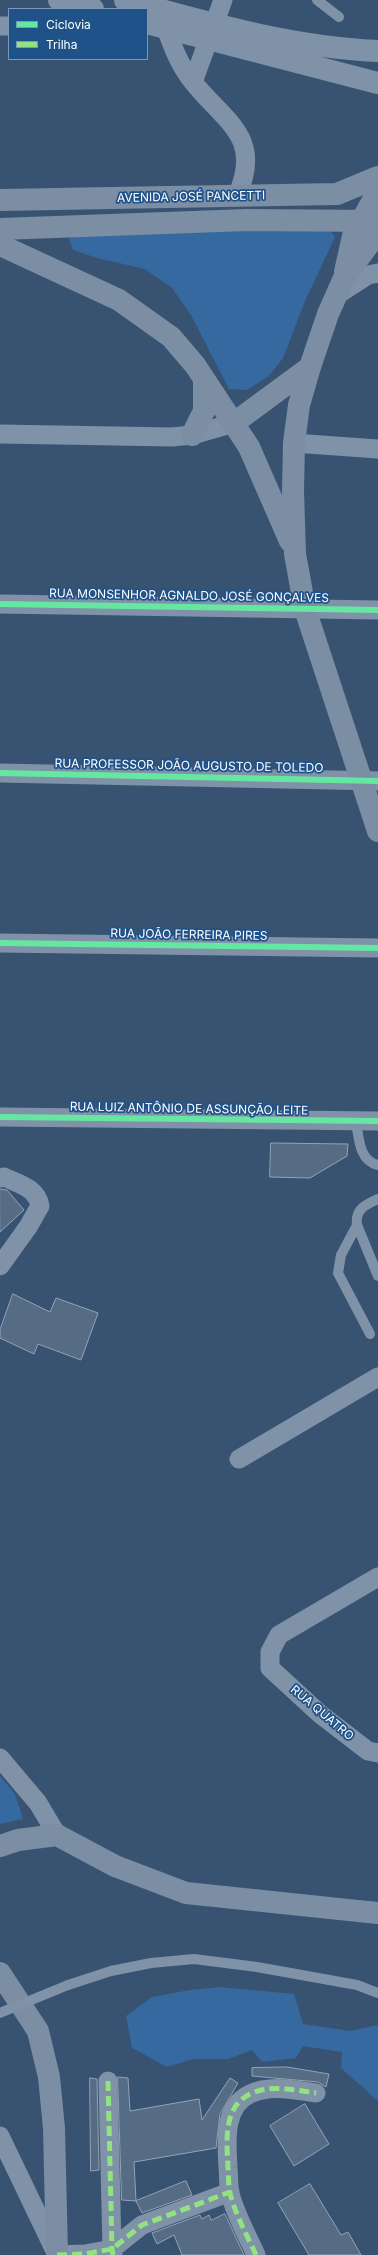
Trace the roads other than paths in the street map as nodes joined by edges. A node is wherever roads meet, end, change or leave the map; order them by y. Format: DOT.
graph roads {
  1 [pos="59,0"];
  2 [pos="125,0"];
  3 [pos="223,0"];
  4 [pos="317,0"];
  5 [pos="89,8"];
  6 [pos="146,8"];
  7 [pos="148,9"];
  8 [pos="339,17"];
  9 [pos="153,25"];
  10 [pos="210,32"];
  11 [pos="378,51"];
  12 [pos="193,82"];
  13 [pos="378,83"];
  14 [pos="378,177"];
  15 [pos="378,191"];
  16 [pos="237,196"];
  17 [pos="0,200"];
  18 [pos="373,225"];
  19 [pos="0,229"];
  20 [pos="0,245"];
  21 [pos="378,273"];
  22 [pos="340,286"];
  23 [pos="310,367"];
  24 [pos="204,380"];
  25 [pos="234,423"];
  26 [pos="0,434"];
  27 [pos="192,435"];
  28 [pos="294,443"];
  29 [pos="378,449"];
  30 [pos="295,554"];
  31 [pos="0,604"];
  32 [pos="305,609"];
  33 [pos="378,610"];
  34 [pos="0,773"];
  35 [pos="370,781"];
  36 [pos="378,831"];
  37 [pos="0,943"];
  38 [pos="378,948"];
  39 [pos="0,1117"];
  40 [pos="378,1121"];
  41 [pos="356,1122"];
  42 [pos="378,1165"];
  43 [pos="0,1178"];
  44 [pos="378,1199"];
  45 [pos="357,1225"];
  46 [pos="0,1266"];
  47 [pos="378,1276"];
  48 [pos="370,1334"];
  49 [pos="378,1377"];
  50 [pos="239,1459"];
  51 [pos="378,1577"];
  52 [pos="378,1753"];
  53 [pos="0,1758"];
  54 [pos="57,1834"];
  55 [pos="0,1846"];
  56 [pos="378,1912"];
  57 [pos="0,1973"];
  58 [pos="378,1993"];
  59 [pos="0,2013"];
  60 [pos="108,2081"];
  61 [pos="316,2094"];
  62 [pos="0,2136"];
  63 [pos="230,2192"];
  64 [pos="112,2252"];
  65 [pos="57,2255"];
  66 [pos="256,2255"];
  1 -- 5 [label="street"];
  2 -- 6 [label="street"];
  3 -- 10 [label="street"];
  4 -- 8 [label="lane"];
  7 -- 10 [label="street"];
  9 -- 10 [label="street"];
  9 -- 12 [label="street"];
  10 -- 11 [label="street"];
  10 -- 12 [label="street"];
  10 -- 13 [label="street"];
  12 -- 16 [label="street"];
  14 -- 16 [label="main road, AVENIDA JOSÉ PANCETTI"];
  15 -- 18 [label="main road"];
  16 -- 17 [label="main road, AVENIDA JOSÉ PANCETTI"];
  18 -- 19 [label="main road, AVENIDA JOSÉ PANCETTI"];
  18 -- 22 [label="main road"];
  20 -- 24 [label="main road"];
  21 -- 22 [label="street"];
  22 -- 23 [label="main road"];
  23 -- 25 [label="main road"];
  23 -- 28 [label="main road"];
  24 -- 25 [label="main road"];
  24 -- 27 [label="main road"];
  25 -- 27 [label="street"];
  25 -- 30 [label="main road"];
  26 -- 27 [label="street"];
  28 -- 29 [label="street"];
  28 -- 30 [label="main road"];
  30 -- 32 [label="main road"];
  31 -- 32 [label="street, RUA MONSENHOR AGNALDO JOSÉ GONÇALVES"];
  32 -- 33 [label="street, RUA MONSENHOR AGNALDO JOSÉ GONÇALVES"];
  32 -- 35 [label="main road"];
  34 -- 35 [label="street, RUA PROFESSOR JOÃO AUGUSTO DE TOLEDO"];
  35 -- 36 [label="main road"];
  37 -- 38 [label="street, RUA JOÃO FERREIRA PIRES"];
  39 -- 41 [label="street, RUA LUIZ ANTÔNIO DE ASSUNÇÃO LEITE"];
  40 -- 41 [label="street, RUA LUIZ ANTÔNIO DE ASSUNÇÃO LEITE"];
  41 -- 42 [label="lane"];
  43 -- 46 [label="street"];
  44 -- 45 [label="lane"];
  45 -- 47 [label="lane"];
  45 -- 48 [label="lane"];
  49 -- 50 [label="street"];
  51 -- 52 [label="street, RUA QUATRO"];
  53 -- 54 [label="street"];
  54 -- 55 [label="main road"];
  54 -- 56 [label="main road"];
  57 -- 65 [label="main road"];
  58 -- 59 [label="lane, bridge"];
  60 -- 64 [label="street"];
  61 -- 63 [label="street"];
  62 -- 65 [label="street"];
  63 -- 64 [label="street"];
  63 -- 66 [label="street"];
  64 -- 65 [label="street"];
}
